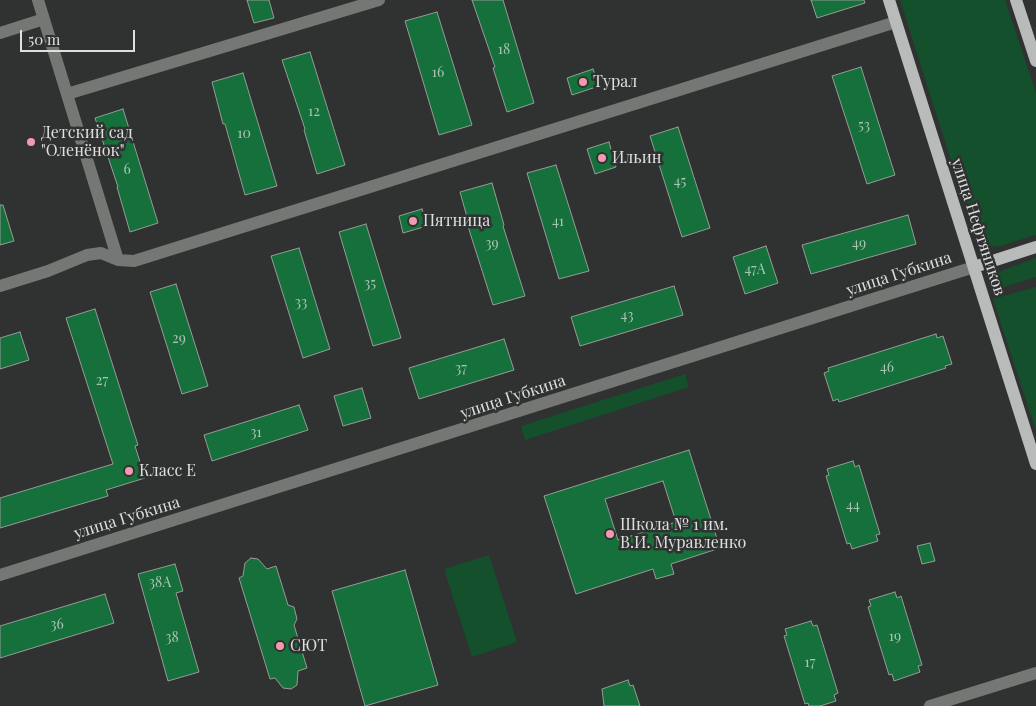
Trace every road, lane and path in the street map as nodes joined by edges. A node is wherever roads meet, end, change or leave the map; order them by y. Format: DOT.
graph roads {
  1 [pos="38,0"];
  2 [pos="379,0"];
  3 [pos="889,0"];
  4 [pos="1016,0"];
  5 [pos="44,19"];
  6 [pos="896,22"];
  7 [pos="0,33"];
  8 [pos="1036,61"];
  9 [pos="67,94"];
  10 [pos="1036,247"];
  11 [pos="118,260"];
  12 [pos="974,267"];
  13 [pos="0,286"];
  14 [pos="1036,464"];
  15 [pos="0,575"];
  16 [pos="1036,673"];
  17 [pos="930,706"];
  1 -- 5 [label="street"];
  2 -- 9 [label="street"];
  3 -- 6 [label="main road, улица Нефтяников"];
  4 -- 8 [label="main road"];
  5 -- 7 [label="street"];
  5 -- 9 [label="street"];
  6 -- 11 [label="street"];
  6 -- 12 [label="main road, улица Нефтяников"];
  9 -- 11 [label="street"];
  10 -- 12 [label="main road, улица Губкина"];
  11 -- 13 [label="street"];
  12 -- 14 [label="main road, улица Нефтяников"];
  12 -- 15 [label="street, улица Губкина"];
  16 -- 17 [label="street"];
}
